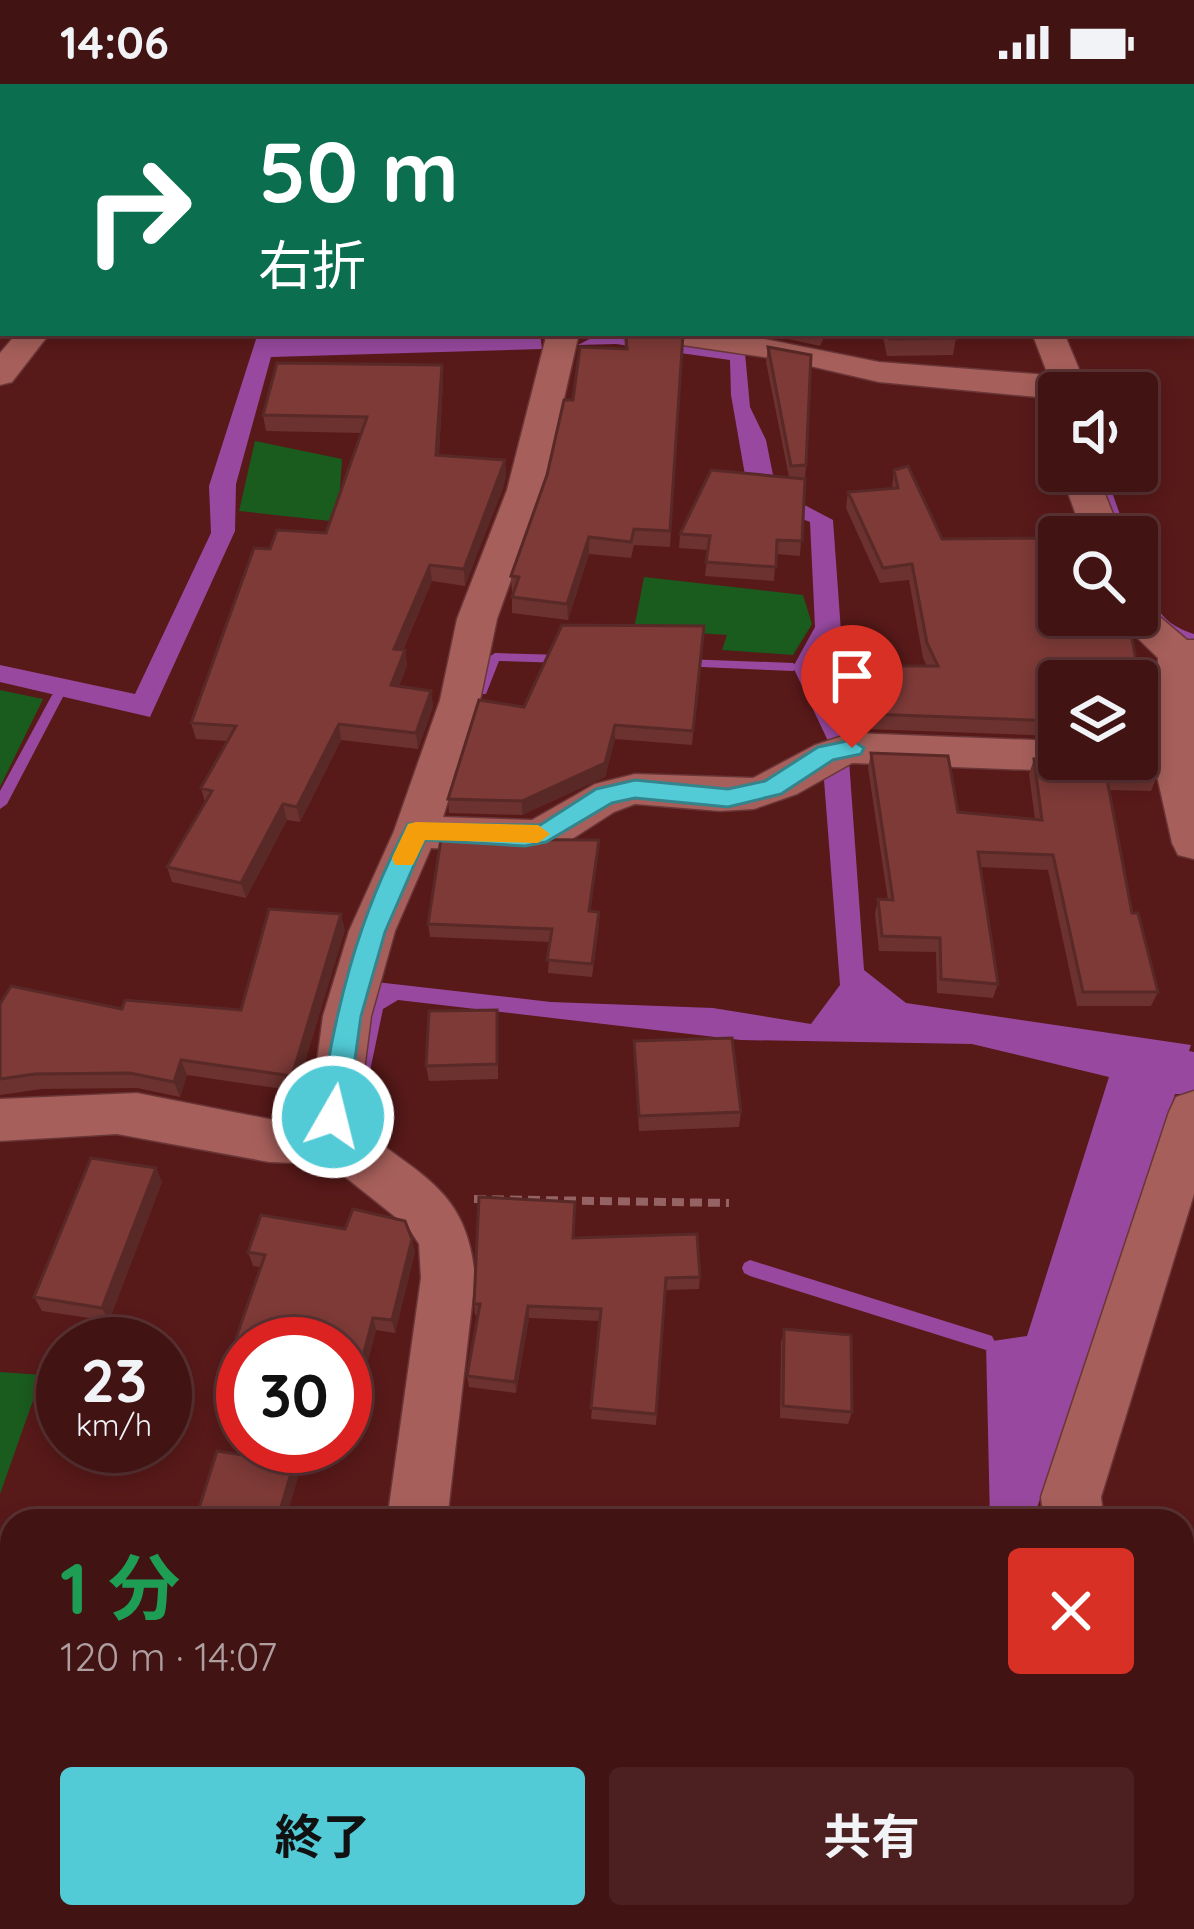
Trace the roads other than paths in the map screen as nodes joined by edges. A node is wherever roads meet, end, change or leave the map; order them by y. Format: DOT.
graph roads {
  1 [pos="32,336"];
  2 [pos="561,336"];
  3 [pos="689,336"];
  4 [pos="1049,336"];
  5 [pos="1064,372"];
  6 [pos="0,375"];
  7 [pos="1038,387"];
  8 [pos="1158,633"];
  9 [pos="1186,654"];
  10 [pos="1158,748"];
  11 [pos="1038,755"];
  12 [pos="1158,765"];
  13 [pos="416,831"];
  14 [pos="1194,843"];
  15 [pos="1194,1112"];
  16 [pos="0,1120"];
  17 [pos="338,1141"];
  18 [pos="419,1509"];
  19 [pos="1072,1509"];
  1 -- 6 [label="street"];
  2 -- 13 [label="street"];
  3 -- 7 [label="street"];
  4 -- 5 [label="street"];
  8 -- 9 [label="street"];
  9 -- 10 [label="street"];
  11 -- 13 [label="street"];
  12 -- 14 [label="street"];
  13 -- 17 [label="street"];
  15 -- 19 [label="street"];
  16 -- 17 [label="street"];
  17 -- 18 [label="street"];
}
